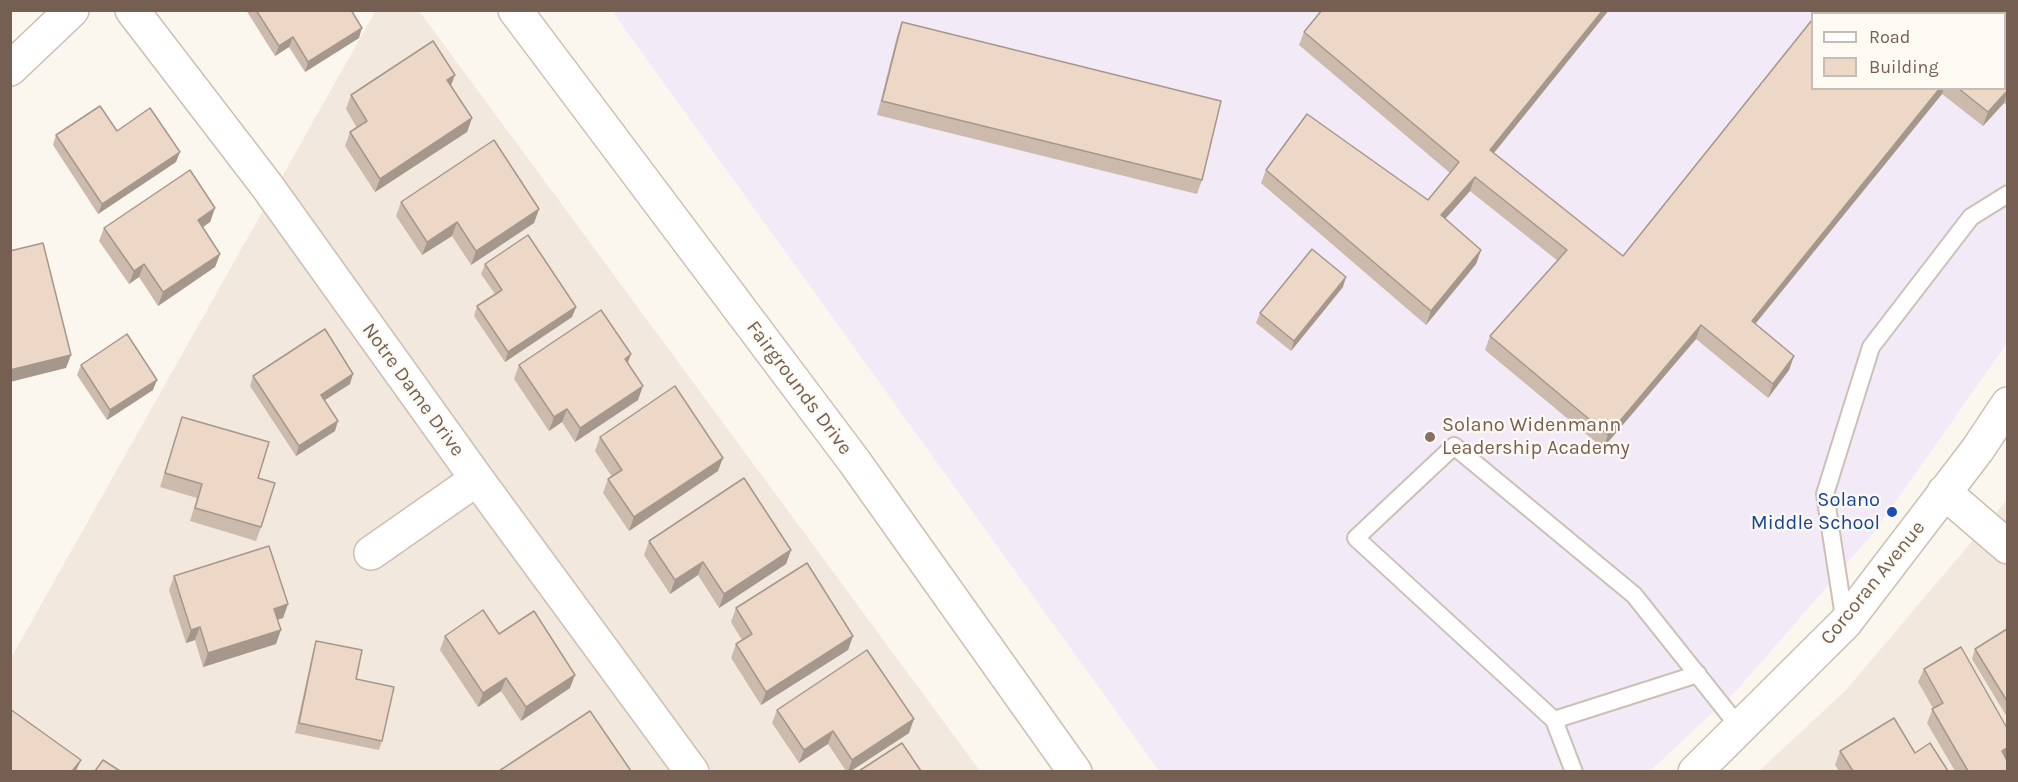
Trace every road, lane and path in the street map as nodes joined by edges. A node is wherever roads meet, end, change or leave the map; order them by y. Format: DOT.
graph roads {
  1 [pos="72,10"];
  2 [pos="132,10"];
  3 [pos="515,10"];
  4 [pos="10,69"];
  5 [pos="2007,194"];
  6 [pos="2007,404"];
  7 [pos="477,479"];
  8 [pos="1944,492"];
  9 [pos="2007,547"];
  10 [pos="371,553"];
  11 [pos="1845,623"];
  12 [pos="1698,675"];
  13 [pos="1554,720"];
  14 [pos="1740,728"];
  15 [pos="692,771"];
  16 [pos="1075,771"];
  17 [pos="1574,771"];
  18 [pos="1695,771"];
  1 -- 4 [label="street"];
  2 -- 7 [label="street, Notre Dame Drive"];
  3 -- 16 [label="street, Fairgrounds Drive"];
  5 -- 11 [label="lane"];
  6 -- 8 [label="street, Corcoran Avenue"];
  7 -- 10 [label="street"];
  7 -- 15 [label="street, Notre Dame Drive"];
  8 -- 9 [label="street"];
  8 -- 11 [label="street, Corcoran Avenue"];
  11 -- 14 [label="street, Corcoran Avenue"];
  12 -- 13 [label="lane"];
  12 -- 13 [label="lane"];
  12 -- 14 [label="lane"];
  13 -- 17 [label="lane"];
  14 -- 18 [label="street, Corcoran Avenue"];
}
